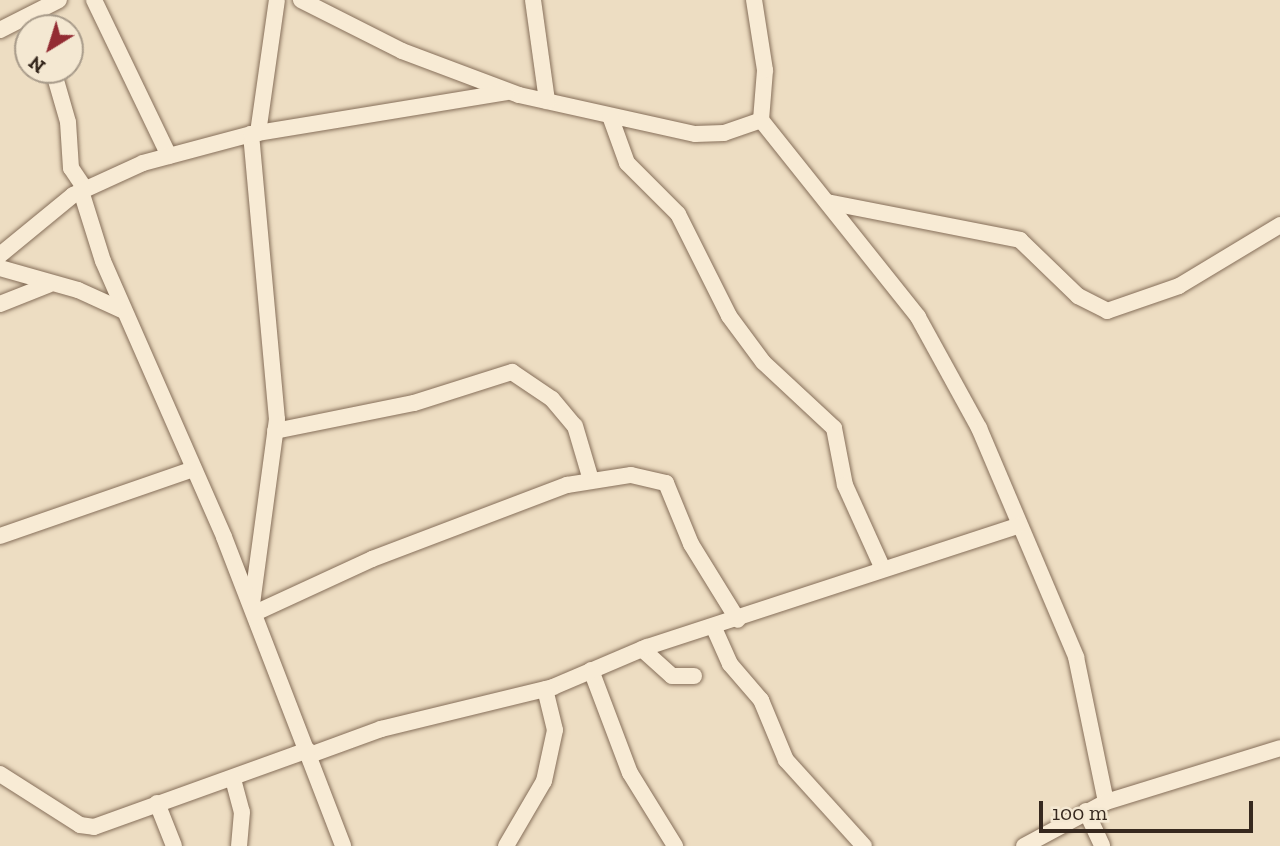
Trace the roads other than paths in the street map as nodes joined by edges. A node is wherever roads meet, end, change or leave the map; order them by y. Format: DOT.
graph roads {
  1 [pos="59,0"];
  2 [pos="94,0"];
  3 [pos="277,0"];
  4 [pos="301,0"];
  5 [pos="533,0"];
  6 [pos="754,0"];
  7 [pos="41,14"];
  8 [pos="57,84"];
  9 [pos="509,92"];
  10 [pos="547,102"];
  11 [pos="610,116"];
  12 [pos="761,120"];
  13 [pos="254,134"];
  14 [pos="169,156"];
  15 [pos="83,190"];
  16 [pos="827,202"];
  17 [pos="1280,225"];
  18 [pos="0,255"];
  19 [pos="0,268"];
  20 [pos="48,285"];
  21 [pos="0,304"];
  22 [pos="124,311"];
  23 [pos="275,431"];
  24 [pos="193,469"];
  25 [pos="591,480"];
  26 [pos="1018,526"];
  27 [pos="0,536"];
  28 [pos="882,567"];
  29 [pos="253,610"];
  30 [pos="738,620"];
  31 [pos="713,628"];
  32 [pos="642,649"];
  33 [pos="592,670"];
  34 [pos="694,676"];
  35 [pos="545,689"];
  36 [pos="1280,748"];
  37 [pos="309,753"];
  38 [pos="0,774"];
  39 [pos="233,779"];
  40 [pos="1106,802"];
  41 [pos="157,803"];
  42 [pos="1086,811"];
  43 [pos="174,846"];
  44 [pos="239,846"];
  45 [pos="343,846"];
  46 [pos="506,846"];
  47 [pos="675,846"];
  48 [pos="863,846"];
  49 [pos="1024,846"];
  50 [pos="1102,846"];
  1 -- 7 [label="street"];
  2 -- 14 [label="street"];
  3 -- 13 [label="street"];
  4 -- 9 [label="street"];
  5 -- 10 [label="street"];
  6 -- 12 [label="street"];
  8 -- 15 [label="street"];
  9 -- 10 [label="street"];
  9 -- 13 [label="street"];
  10 -- 11 [label="street"];
  11 -- 12 [label="street"];
  11 -- 28 [label="street"];
  12 -- 16 [label="street"];
  13 -- 14 [label="street"];
  13 -- 23 [label="street"];
  14 -- 15 [label="street"];
  15 -- 18 [label="street"];
  15 -- 22 [label="street"];
  16 -- 17 [label="street"];
  16 -- 26 [label="street"];
  19 -- 20 [label="street"];
  20 -- 21 [label="street"];
  20 -- 22 [label="street"];
  22 -- 24 [label="street"];
  23 -- 25 [label="street"];
  23 -- 29 [label="street"];
  24 -- 27 [label="street"];
  24 -- 29 [label="street"];
  25 -- 29 [label="street"];
  25 -- 30 [label="street"];
  26 -- 28 [label="street"];
  26 -- 40 [label="street"];
  28 -- 30 [label="street"];
  29 -- 37 [label="street"];
  30 -- 31 [label="street"];
  31 -- 32 [label="street"];
  31 -- 48 [label="street"];
  32 -- 33 [label="street"];
  32 -- 34 [label="street"];
  33 -- 35 [label="street"];
  33 -- 47 [label="street"];
  35 -- 37 [label="street"];
  35 -- 46 [label="street"];
  36 -- 40 [label="street"];
  37 -- 39 [label="street"];
  37 -- 45 [label="street"];
  38 -- 41 [label="street"];
  39 -- 41 [label="street"];
  39 -- 44 [label="street"];
  40 -- 42 [label="street"];
  41 -- 43 [label="street"];
  42 -- 49 [label="street"];
  42 -- 50 [label="street"];
}
